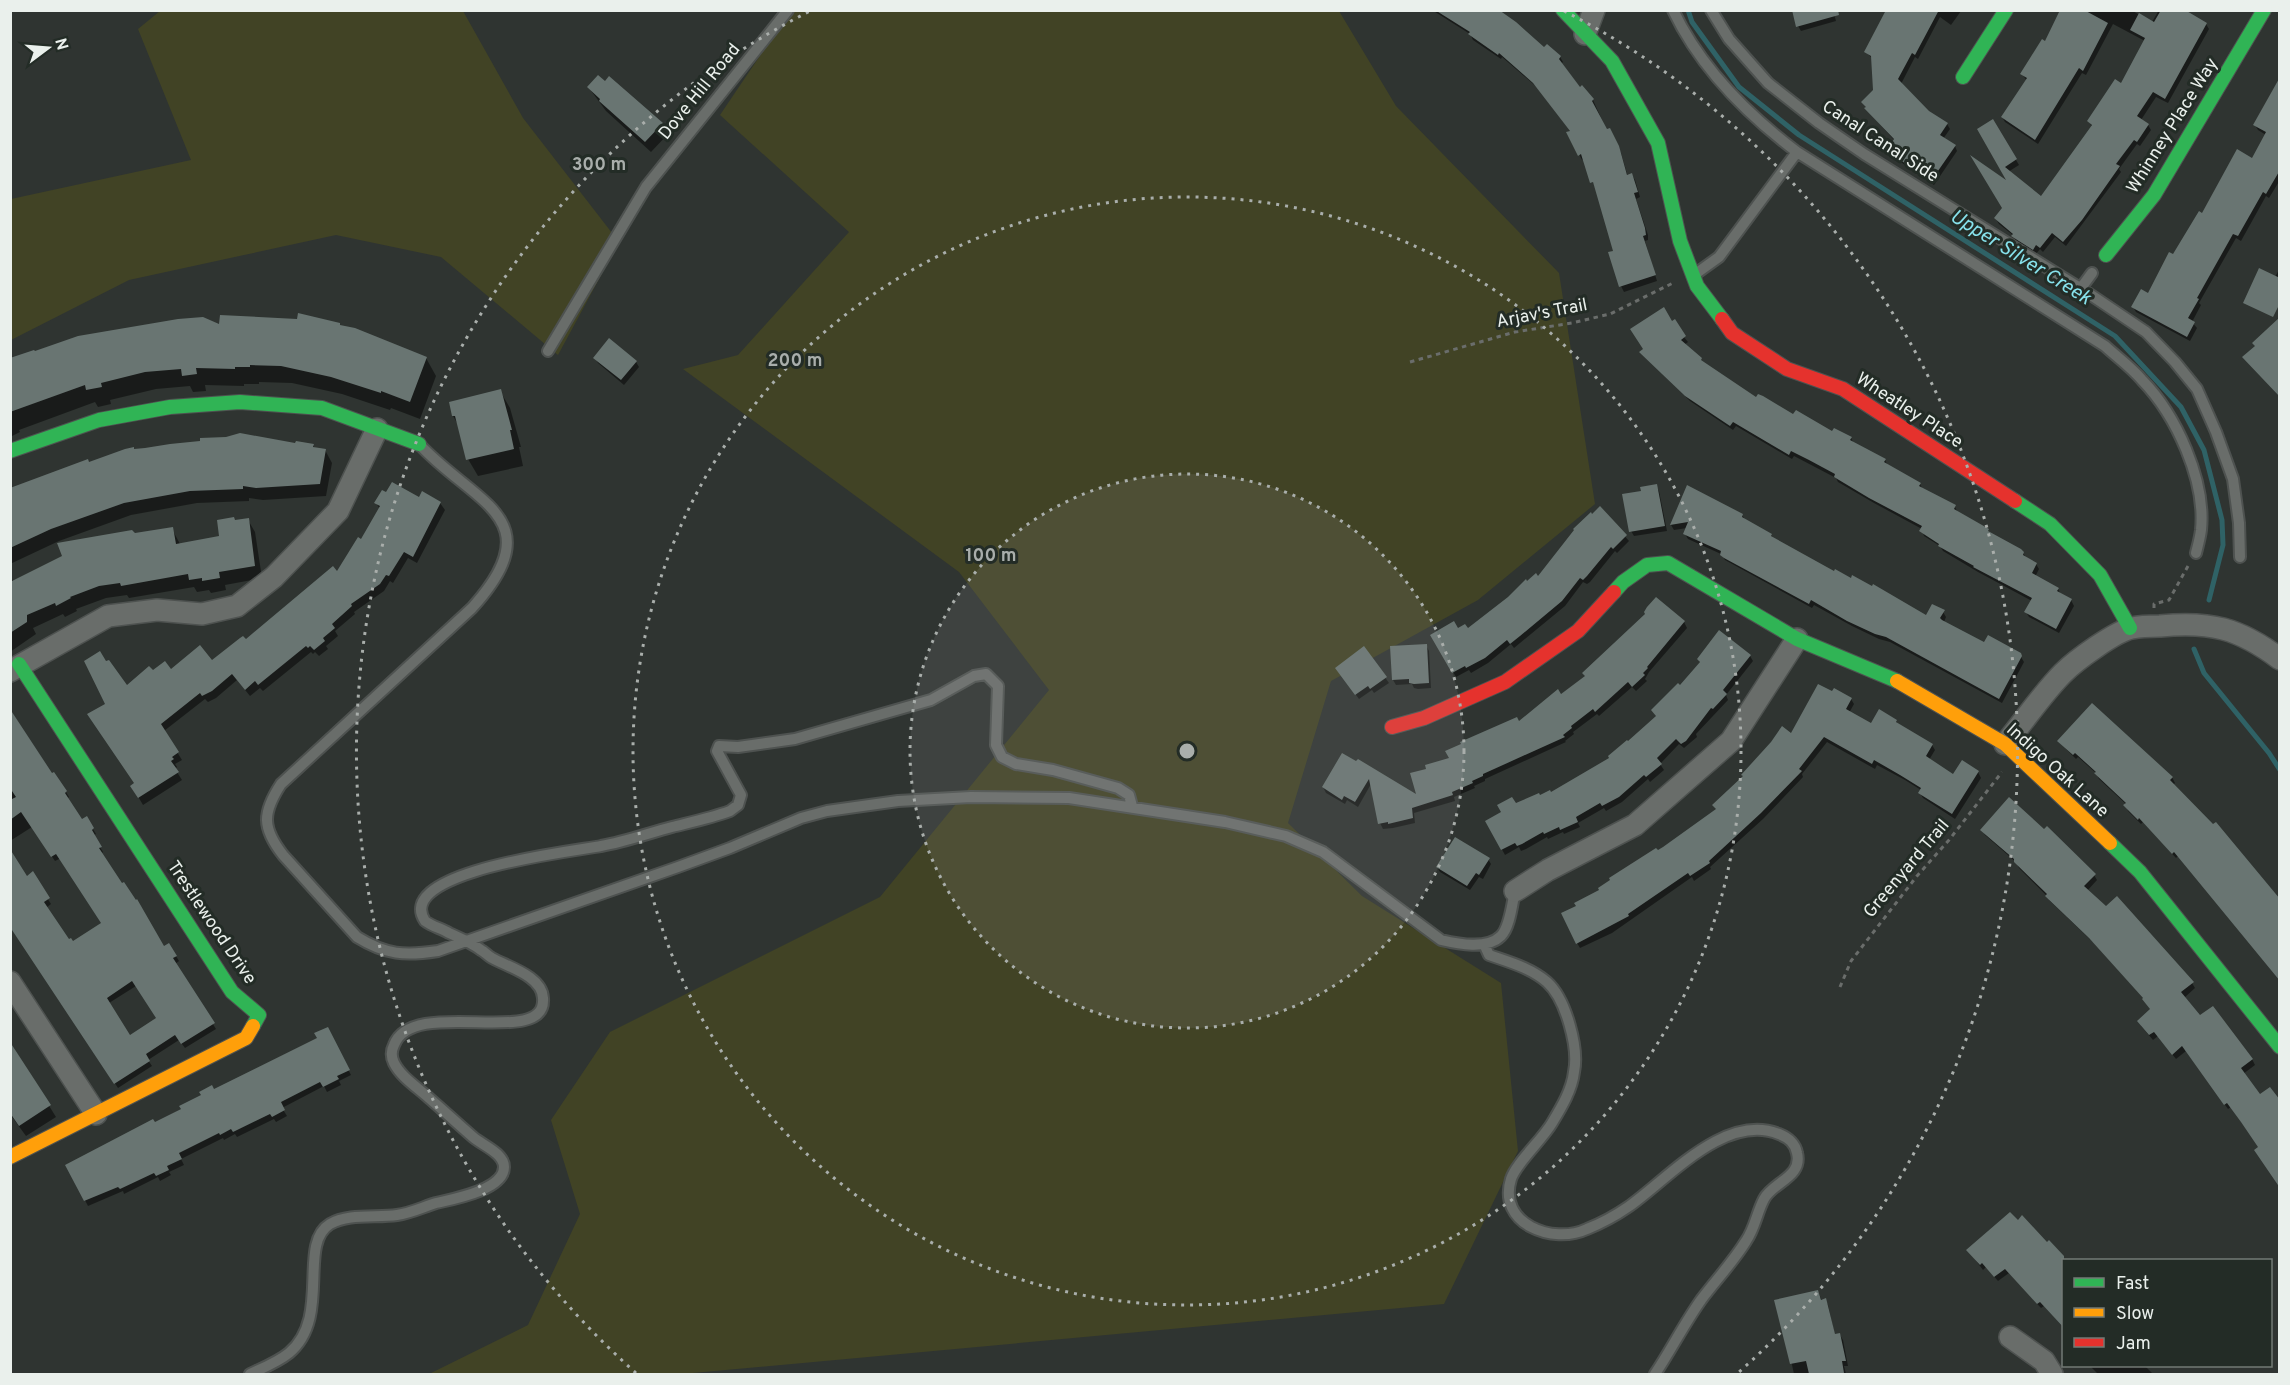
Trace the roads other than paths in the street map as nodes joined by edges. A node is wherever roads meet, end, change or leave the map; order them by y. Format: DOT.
graph roads {
  1 [pos="788,10"];
  2 [pos="1563,10"];
  3 [pos="1594,10"];
  4 [pos="1673,10"];
  5 [pos="1711,10"];
  6 [pos="2006,10"];
  7 [pos="2264,10"];
  8 [pos="2272,10"];
  9 [pos="2280,15"];
  10 [pos="1586,34"];
  11 [pos="1963,77"];
  12 [pos="1797,152"];
  13 [pos="2106,255"];
  14 [pos="2092,273"];
  15 [pos="1693,276"];
  16 [pos="2081,288"];
  17 [pos="548,351"];
  18 [pos="377,429"];
  19 [pos="419,444"];
  20 [pos="10,451"];
  21 [pos="2196,553"];
  22 [pos="2240,557"];
  23 [pos="2130,628"];
  24 [pos="1797,639"];
  25 [pos="2280,659"];
  26 [pos="15,667"];
  27 [pos="1392,727"];
  28 [pos="2005,744"];
  29 [pos="1132,806"];
  30 [pos="1515,891"];
  31 [pos="464,941"];
  32 [pos="1484,944"];
  33 [pos="10,982"];
  34 [pos="2280,1047"];
  35 [pos="96,1114"];
  36 [pos="10,1157"];
  37 [pos="2010,1337"];
  38 [pos="250,1374"];
  39 [pos="1655,1374"];
  40 [pos="2052,1374"];
  1 -- 17 [label="lane, Dove Hill Road"];
  2 -- 10 [label="street, Wheatley Place"];
  3 -- 10 [label="street"];
  4 -- 12 [label="lane"];
  5 -- 16 [label="lane, Canal Canal Side"];
  6 -- 11 [label="street"];
  7 -- 13 [label="street, Whinney Place Way"];
  8 -- 9 [label="street"];
  10 -- 15 [label="street, Wheatley Place"];
  12 -- 15 [label="lane"];
  12 -- 21 [label="lane"];
  14 -- 16 [label="lane"];
  15 -- 23 [label="street, Wheatley Place"];
  16 -- 22 [label="lane, Canal Canal Side"];
  18 -- 19 [label="street"];
  18 -- 20 [label="street"];
  18 -- 26 [label="street"];
  19 -- 31 [label="lane"];
  23 -- 25 [label="street"];
  23 -- 28 [label="street"];
  24 -- 27 [label="street, Indigo Oak Lane"];
  24 -- 28 [label="street, Indigo Oak Lane"];
  24 -- 30 [label="street"];
  26 -- 35 [label="street, Trestlewood Drive"];
  28 -- 34 [label="street, Indigo Oak Lane"];
  29 -- 31 [label="lane"];
  29 -- 31 [label="lane"];
  29 -- 32 [label="lane"];
  30 -- 32 [label="lane"];
  31 -- 38 [label="lane"];
  32 -- 39 [label="lane"];
  33 -- 35 [label="street"];
  35 -- 36 [label="street, Trestlewood Drive"];
  37 -- 40 [label="street"];
}
